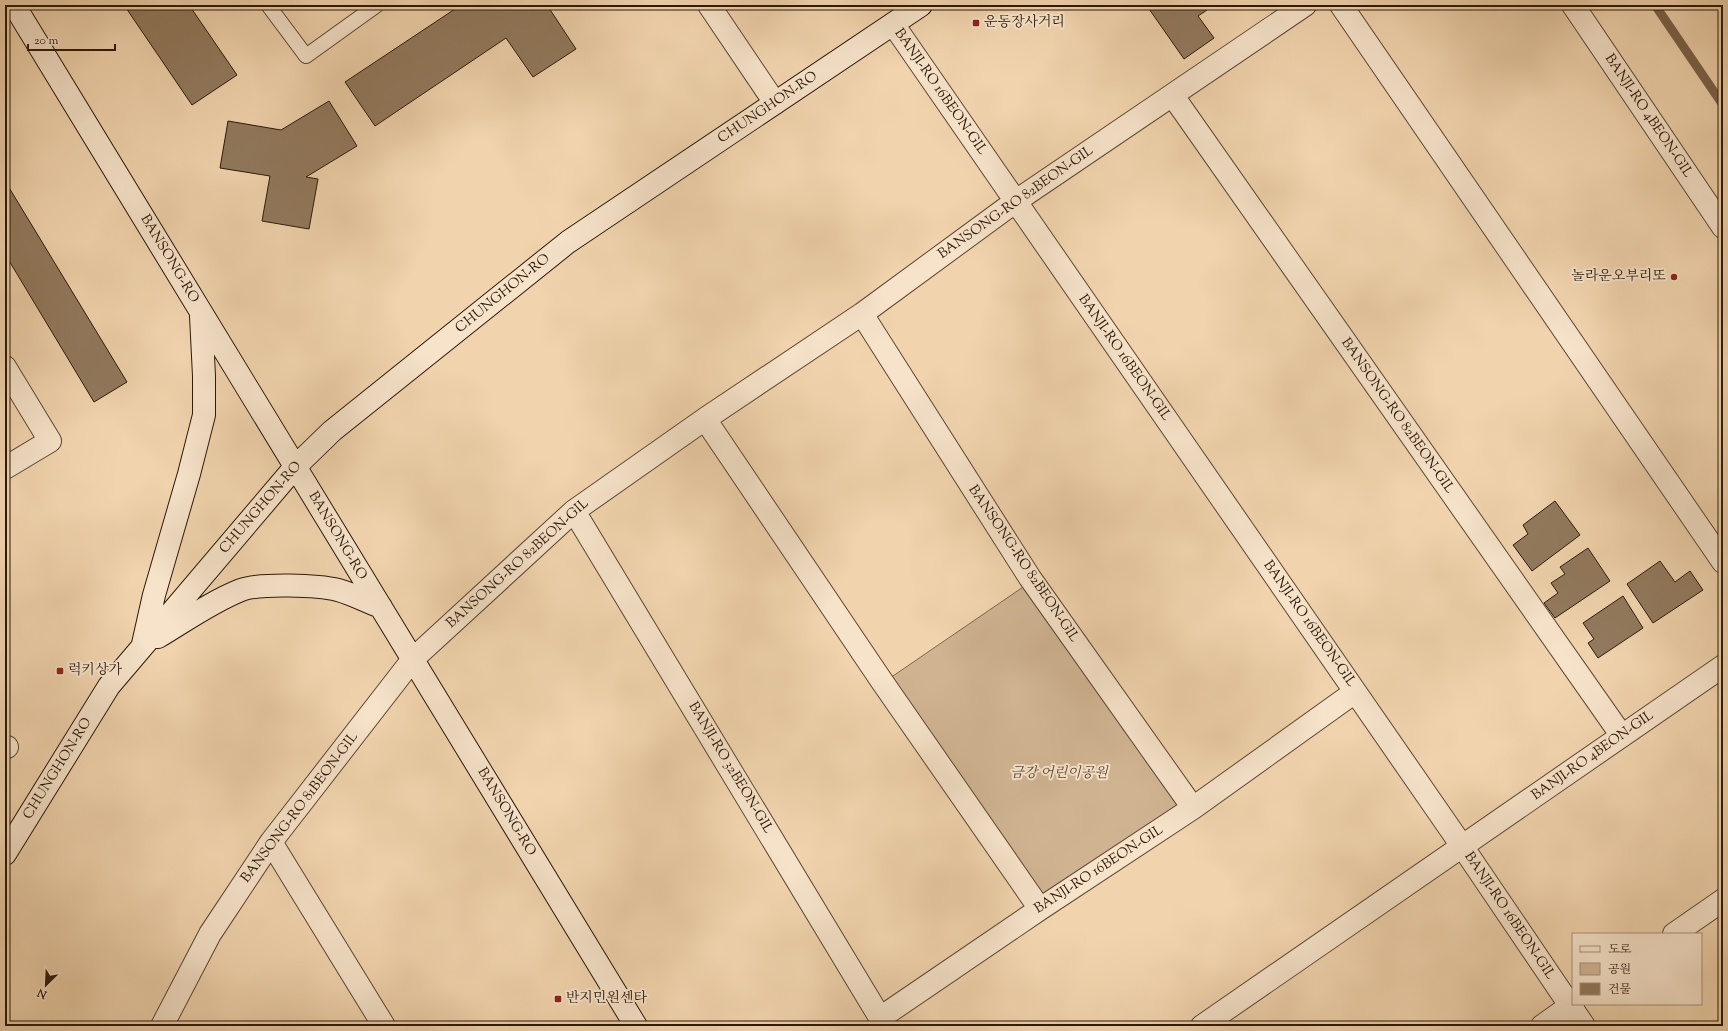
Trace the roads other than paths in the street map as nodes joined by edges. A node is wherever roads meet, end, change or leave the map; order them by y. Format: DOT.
graph roads {
  1 [pos="14,5"];
  2 [pos="268,5"];
  3 [pos="377,5"];
  4 [pos="709,5"];
  5 [pos="920,5"];
  6 [pos="1305,5"];
  7 [pos="1340,5"];
  8 [pos="1573,5"];
  9 [pos="893,24"];
  10 [pos="1172,96"];
  11 [pos="775,103"];
  12 [pos="1016,201"];
  13 [pos="1723,227"];
  14 [pos="201,313"];
  15 [pos="862,314"];
  16 [pos="5,367"];
  17 [pos="705,418"];
  18 [pos="295,467"];
  19 [pos="5,468"];
  20 [pos="574,511"];
  21 [pos="1723,562"];
  22 [pos="381,607"];
  23 [pos="142,647"];
  24 [pos="413,659"];
  25 [pos="1723,666"];
  26 [pos="1355,692"];
  27 [pos="1622,736"];
  28 [pos="1193,808"];
  29 [pos="271,842"];
  30 [pos="1462,846"];
  31 [pos="5,854"];
  32 [pos="1723,900"];
  33 [pos="1040,909"];
  34 [pos="1675,933"];
  35 [pos="1571,1005"];
  36 [pos="882,1022"];
  37 [pos="162,1026"];
  38 [pos="384,1026"];
  39 [pos="636,1026"];
  40 [pos="1202,1026"];
  41 [pos="1542,1026"];
  42 [pos="1584,1026"];
  1 -- 14 [label="street, BANSONG-RO"];
  2 -- 3 [label="lane"];
  4 -- 11 [label="street"];
  5 -- 9 [label="street, CHUNGHON-RO"];
  6 -- 10 [label="street, BANSONG-RO 82BEON-GIL"];
  7 -- 21 [label="street"];
  8 -- 13 [label="street, BANJI-RO 4BEON-GIL"];
  9 -- 11 [label="street, CHUNGHON-RO"];
  9 -- 12 [label="street, BANJI-RO 16BEON-GIL"];
  10 -- 12 [label="street, BANSONG-RO 82BEON-GIL"];
  10 -- 27 [label="street, BANSONG-RO 82BEON-GIL"];
  11 -- 18 [label="street, CHUNGHON-RO"];
  12 -- 15 [label="street, BANSONG-RO 82BEON-GIL"];
  12 -- 26 [label="street, BANJI-RO 16BEON-GIL"];
  14 -- 18 [label="street, BANSONG-RO"];
  14 -- 23 [label="street, CHUNGHON-RO"];
  15 -- 17 [label="street, BANSONG-RO 82BEON-GIL"];
  15 -- 28 [label="street, BANSONG-RO 82BEON-GIL"];
  16 -- 19 [label="street"];
  17 -- 20 [label="street, BANSONG-RO 82BEON-GIL"];
  17 -- 33 [label="street"];
  18 -- 22 [label="street, BANSONG-RO"];
  18 -- 23 [label="street, CHUNGHON-RO"];
  20 -- 24 [label="street, BANSONG-RO 82BEON-GIL"];
  20 -- 36 [label="street, BANJI-RO 32BEON-GIL"];
  22 -- 23 [label="street, CHUNGHON-RO"];
  22 -- 24 [label="street, BANSONG-RO"];
  23 -- 31 [label="street, CHUNGHON-RO"];
  24 -- 29 [label="street, BANSONG-RO 81BEON-GIL"];
  24 -- 39 [label="street, BANSONG-RO"];
  25 -- 27 [label="street, BANJI-RO 4BEON-GIL"];
  26 -- 28 [label="street, BANJI-RO 16BEON-GIL"];
  26 -- 30 [label="street, BANJI-RO 16BEON-GIL"];
  27 -- 30 [label="street, BANJI-RO 4BEON-GIL"];
  28 -- 33 [label="street, BANJI-RO 16BEON-GIL"];
  29 -- 37 [label="street, BANSONG-RO 81BEON-GIL"];
  29 -- 38 [label="street"];
  30 -- 35 [label="street, BANJI-RO 16BEON-GIL"];
  30 -- 40 [label="street, BANJI-RO 16BEON-GIL"];
  32 -- 34 [label="street"];
  33 -- 36 [label="street, BANJI-RO 16BEON-GIL"];
  35 -- 41 [label="street"];
  35 -- 42 [label="street, BANJI-RO 16BEON-GIL"];
}
